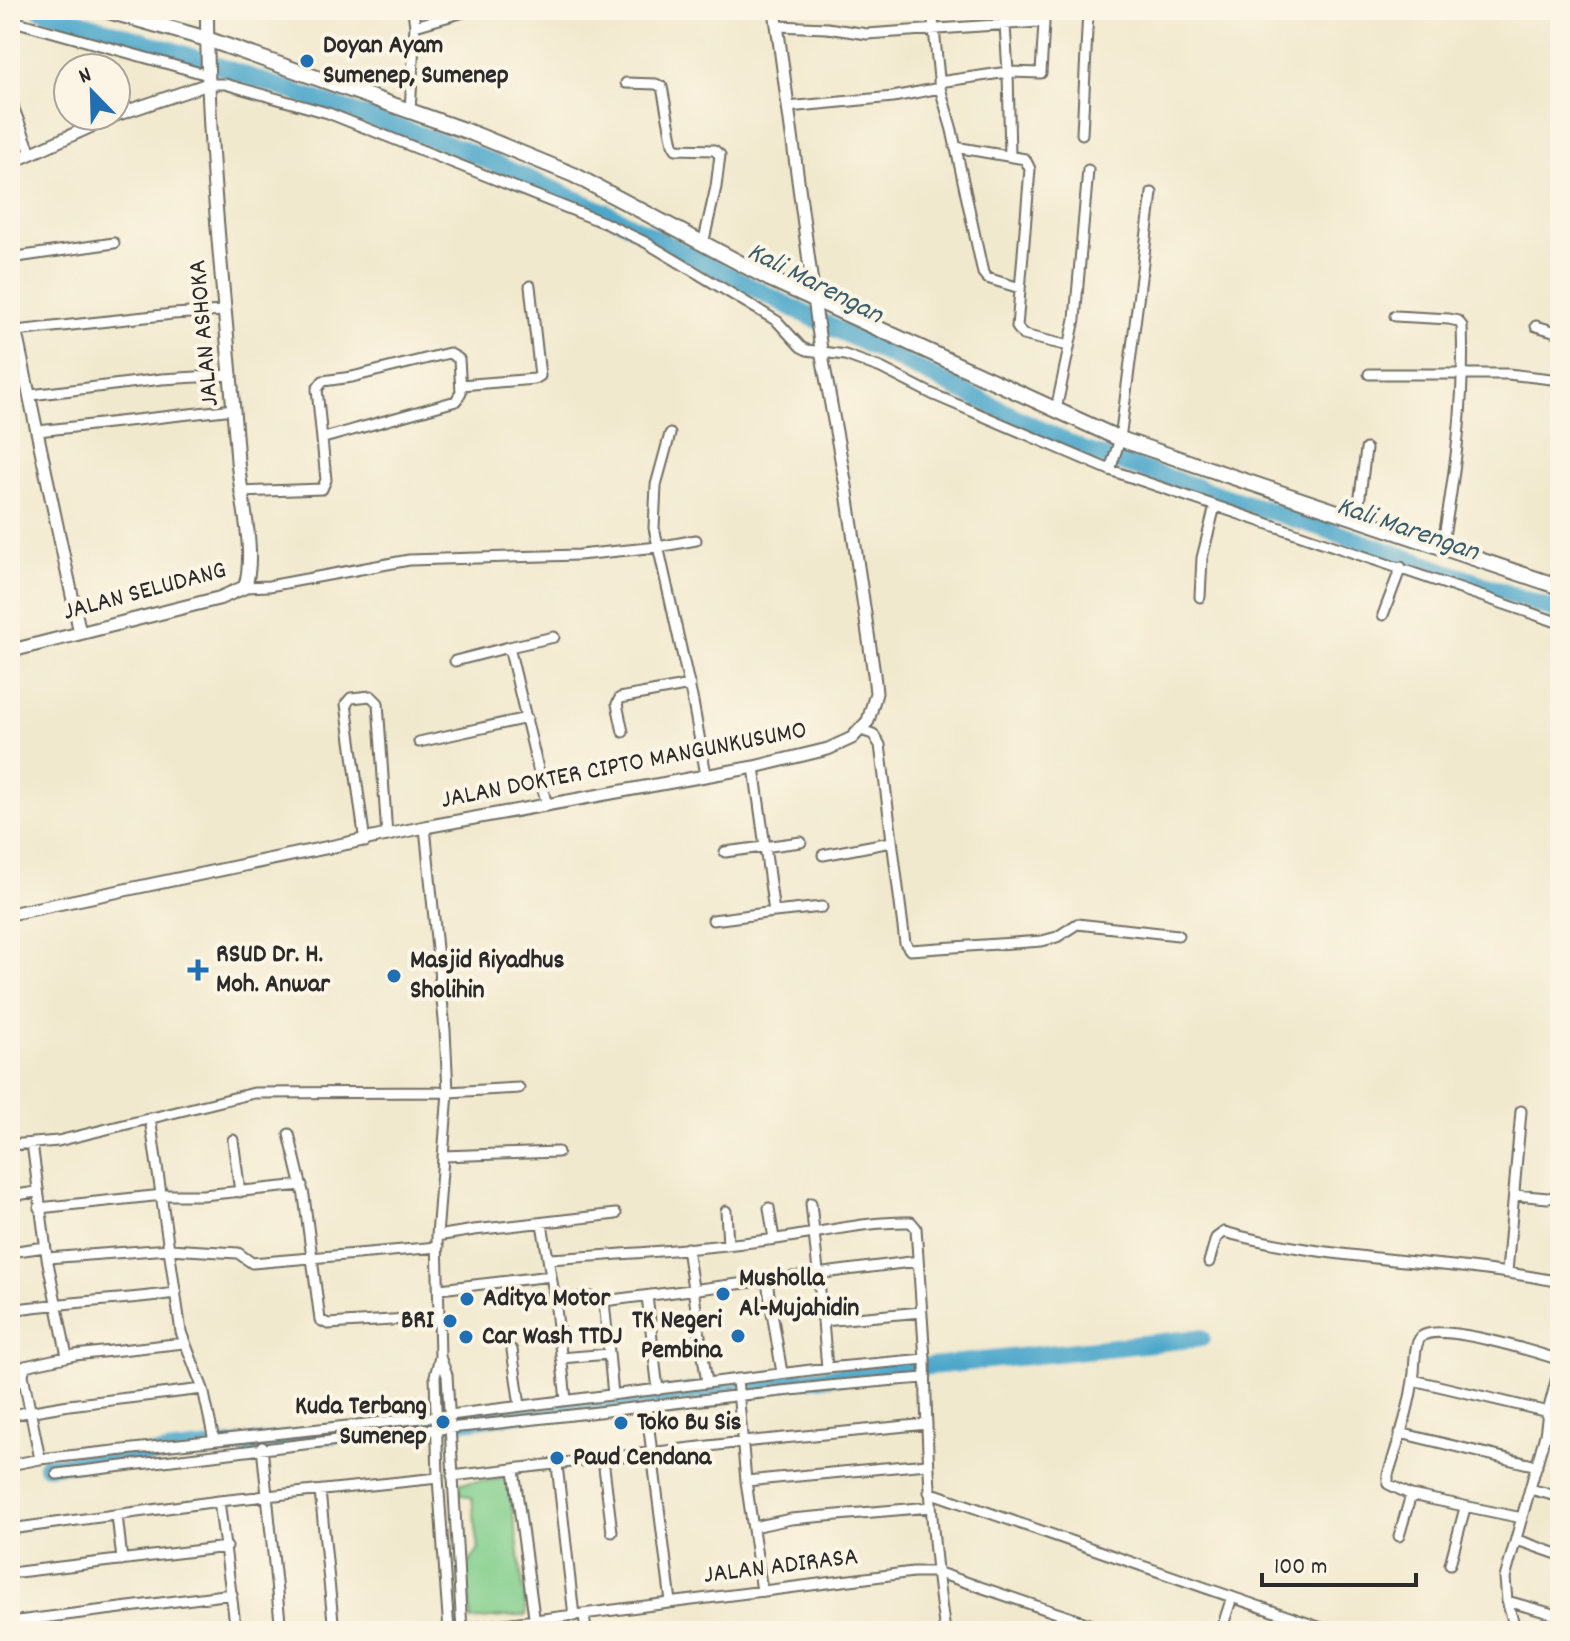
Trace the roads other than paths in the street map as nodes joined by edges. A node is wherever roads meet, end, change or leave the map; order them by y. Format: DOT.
graph roads {
  1 [pos="105,10"];
  2 [pos="207,10"];
  3 [pos="413,10"];
  4 [pos="471,10"];
  5 [pos="775,10"];
  6 [pos="932,10"];
  7 [pos="1004,10"];
  8 [pos="1088,10"];
  9 [pos="10,20"];
  10 [pos="1005,25"];
  11 [pos="415,26"];
  12 [pos="777,26"];
  13 [pos="934,31"];
  14 [pos="207,45"];
  15 [pos="1008,72"];
  16 [pos="208,80"];
  17 [pos="626,83"];
  18 [pos="940,85"];
  19 [pos="10,90"];
  20 [pos="788,107"];
  21 [pos="132,109"];
  22 [pos="410,111"];
  23 [pos="79,132"];
  24 [pos="1082,134"];
  25 [pos="955,147"];
  26 [pos="31,153"];
  27 [pos="1010,156"];
  28 [pos="10,163"];
  29 [pos="1088,170"];
  30 [pos="1152,193"];
  31 [pos="114,243"];
  32 [pos="703,244"];
  33 [pos="10,258"];
  34 [pos="530,286"];
  35 [pos="1020,288"];
  36 [pos="10,305"];
  37 [pos="816,308"];
  38 [pos="224,311"];
  39 [pos="1395,316"];
  40 [pos="1536,326"];
  41 [pos="16,331"];
  42 [pos="1560,333"];
  43 [pos="1069,346"];
  44 [pos="821,347"];
  45 [pos="24,363"];
  46 [pos="10,366"];
  47 [pos="1369,374"];
  48 [pos="232,375"];
  49 [pos="1463,375"];
  50 [pos="1560,380"];
  51 [pos="461,385"];
  52 [pos="31,395"];
  53 [pos="234,409"];
  54 [pos="1056,410"];
  55 [pos="38,431"];
  56 [pos="670,434"];
  57 [pos="324,438"];
  58 [pos="1118,445"];
  59 [pos="1366,449"];
  60 [pos="1111,466"];
  61 [pos="240,492"];
  62 [pos="1215,506"];
  63 [pos="1357,519"];
  64 [pos="696,540"];
  65 [pos="658,547"];
  66 [pos="1442,548"];
  67 [pos="1401,567"];
  68 [pos="245,587"];
  69 [pos="1560,587"];
  70 [pos="1200,597"];
  71 [pos="1383,615"];
  72 [pos="1560,623"];
  73 [pos="80,633"];
  74 [pos="554,637"];
  75 [pos="509,647"];
  76 [pos="10,651"];
  77 [pos="455,661"];
  78 [pos="690,685"];
  79 [pos="527,718"];
  80 [pos="861,730"];
  81 [pos="623,732"];
  82 [pos="419,742"];
  83 [pos="754,767"];
  84 [pos="706,775"];
  85 [pos="547,806"];
  86 [pos="425,827"];
  87 [pos="387,836"];
  88 [pos="365,842"];
  89 [pos="801,842"];
  90 [pos="891,842"];
  91 [pos="766,846"];
  92 [pos="725,852"];
  93 [pos="823,855"];
  94 [pos="822,907"];
  95 [pos="774,912"];
  96 [pos="10,914"];
  97 [pos="713,920"];
  98 [pos="1178,935"];
  99 [pos="519,1088"];
  100 [pos="448,1092"];
  101 [pos="1521,1111"];
  102 [pos="150,1118"];
  103 [pos="289,1134"];
  104 [pos="233,1140"];
  105 [pos="32,1143"];
  106 [pos="10,1145"];
  107 [pos="558,1152"];
  108 [pos="443,1156"];
  109 [pos="302,1185"];
  110 [pos="1560,1189"];
  111 [pos="36,1192"];
  112 [pos="240,1192"];
  113 [pos="163,1195"];
  114 [pos="1514,1195"];
  115 [pos="10,1196"];
  116 [pos="811,1203"];
  117 [pos="39,1208"];
  118 [pos="769,1208"];
  119 [pos="726,1211"];
  120 [pos="616,1214"];
  121 [pos="542,1224"];
  122 [pos="814,1233"];
  123 [pos="774,1239"];
  124 [pos="438,1242"];
  125 [pos="728,1244"];
  126 [pos="45,1247"];
  127 [pos="687,1248"];
  128 [pos="169,1249"];
  129 [pos="10,1252"];
  130 [pos="312,1256"];
  131 [pos="47,1258"];
  132 [pos="549,1259"];
  133 [pos="918,1261"];
  134 [pos="1209,1262"];
  135 [pos="1507,1272"];
  136 [pos="551,1276"];
  137 [pos="818,1276"];
  138 [pos="767,1282"];
  139 [pos="1560,1282"];
  140 [pos="440,1289"];
  141 [pos="693,1291"];
  142 [pos="176,1293"];
  143 [pos="647,1296"];
  144 [pos="555,1299"];
  145 [pos="604,1301"];
  146 [pos="54,1303"];
  147 [pos="10,1310"];
  148 [pos="921,1312"];
  149 [pos="439,1317"];
  150 [pos="823,1321"];
  151 [pos="184,1343"];
  152 [pos="512,1350"];
  153 [pos="609,1354"];
  154 [pos="67,1356"];
  155 [pos="440,1357"];
  156 [pos="561,1358"];
  157 [pos="925,1362"];
  158 [pos="1560,1363"];
  159 [pos="827,1368"];
  160 [pos="782,1373"];
  161 [pos="925,1378"];
  162 [pos="737,1379"];
  163 [pos="1413,1380"];
  164 [pos="707,1383"];
  165 [pos="203,1389"];
  166 [pos="658,1390"];
  167 [pos="613,1395"];
  168 [pos="739,1395"];
  169 [pos="566,1400"];
  170 [pos="520,1406"];
  171 [pos="646,1406"];
  172 [pos="32,1411"];
  173 [pos="1548,1412"];
  174 [pos="10,1415"];
  175 [pos="450,1415"];
  176 [pos="437,1416"];
  177 [pos="927,1424"];
  178 [pos="437,1429"];
  179 [pos="450,1430"];
  180 [pos="1400,1433"];
  181 [pos="1545,1435"];
  182 [pos="260,1436"];
  183 [pos="1560,1438"];
  184 [pos="214,1440"];
  185 [pos="743,1442"];
  186 [pos="262,1450"];
  187 [pos="650,1453"];
  188 [pos="40,1459"];
  189 [pos="603,1459"];
  190 [pos="927,1464"];
  191 [pos="10,1465"];
  192 [pos="557,1465"];
  193 [pos="1537,1466"];
  194 [pos="514,1470"];
  195 [pos="57,1474"];
  196 [pos="452,1476"];
  197 [pos="438,1478"];
  198 [pos="746,1481"];
  199 [pos="1530,1489"];
  200 [pos="320,1491"];
  201 [pos="929,1492"];
  202 [pos="1411,1495"];
  203 [pos="266,1496"];
  204 [pos="1560,1497"];
  205 [pos="219,1501"];
  206 [pos="931,1507"];
  207 [pos="1465,1508"];
  208 [pos="117,1515"];
  209 [pos="1522,1518"];
  210 [pos="753,1527"];
  211 [pos="10,1529"];
  212 [pos="612,1532"];
  213 [pos="1399,1536"];
  214 [pos="1517,1540"];
  215 [pos="227,1547"];
  216 [pos="1560,1555"];
  217 [pos="122,1560"];
  218 [pos="1450,1564"];
  219 [pos="936,1572"];
  220 [pos="10,1573"];
  221 [pos="762,1591"];
  222 [pos="232,1594"];
  223 [pos="1232,1597"];
  224 [pos="1507,1601"];
  225 [pos="671,1602"];
  226 [pos="579,1616"];
  227 [pos="1560,1616"];
  228 [pos="534,1620"];
  229 [pos="10,1622"];
  230 [pos="501,1628"];
  231 [pos="462,1630"];
  232 [pos="236,1631"];
  233 [pos="281,1631"];
  234 [pos="334,1631"];
  235 [pos="449,1631"];
  236 [pos="536,1631"];
  237 [pos="586,1631"];
  238 [pos="945,1631"];
  239 [pos="1110,1631"];
  240 [pos="1221,1631"];
  241 [pos="1330,1631"];
  242 [pos="1516,1631"];
  1 -- 14 [label="highway"];
  2 -- 14 [label="main road, JALAN ASHOKA"];
  3 -- 11 [label="street"];
  4 -- 11 [label="street"];
  5 -- 12 [label="street"];
  6 -- 13 [label="street"];
  7 -- 10 [label="street"];
  8 -- 24 [label="street"];
  9 -- 16 [label="street"];
  10 -- 13 [label="street"];
  10 -- 15 [label="street"];
  10 -- 15 [label="street"];
  11 -- 22 [label="street"];
  12 -- 13 [label="street"];
  12 -- 20 [label="street"];
  13 -- 18 [label="street"];
  14 -- 16 [label="main road, JALAN ASHOKA"];
  14 -- 22 [label="highway"];
  15 -- 18 [label="street"];
  15 -- 27 [label="street"];
  16 -- 21 [label="street"];
  16 -- 38 [label="main road, JALAN ASHOKA"];
  16 -- 44 [label="street"];
  17 -- 32 [label="street"];
  18 -- 20 [label="street"];
  18 -- 25 [label="street"];
  19 -- 26 [label="street"];
  20 -- 37 [label="street"];
  22 -- 32 [label="highway"];
  23 -- 26 [label="street"];
  25 -- 27 [label="street"];
  25 -- 35 [label="street"];
  26 -- 28 [label="street"];
  27 -- 35 [label="street"];
  29 -- 43 [label="street"];
  30 -- 58 [label="street"];
  31 -- 33 [label="street"];
  32 -- 37 [label="highway"];
  34 -- 51 [label="street"];
  35 -- 43 [label="street"];
  36 -- 41 [label="street"];
  37 -- 44 [label="street"];
  37 -- 54 [label="highway"];
  38 -- 41 [label="street"];
  38 -- 48 [label="main road, JALAN ASHOKA"];
  39 -- 49 [label="street"];
  40 -- 42 [label="street"];
  41 -- 45 [label="street"];
  43 -- 54 [label="street"];
  44 -- 60 [label="street"];
  44 -- 80 [label="street"];
  45 -- 46 [label="street"];
  45 -- 52 [label="street"];
  47 -- 49 [label="street"];
  48 -- 52 [label="street"];
  48 -- 53 [label="main road, JALAN ASHOKA"];
  49 -- 50 [label="street"];
  49 -- 66 [label="street"];
  51 -- 57 [label="street"];
  51 -- 57 [label="street"];
  52 -- 55 [label="street"];
  53 -- 55 [label="street"];
  53 -- 61 [label="main road, JALAN ASHOKA"];
  54 -- 58 [label="highway"];
  55 -- 73 [label="street"];
  56 -- 65 [label="street"];
  57 -- 61 [label="street"];
  58 -- 60 [label="street"];
  58 -- 63 [label="highway"];
  59 -- 63 [label="street"];
  60 -- 62 [label="street"];
  61 -- 68 [label="main road, JALAN ASHOKA"];
  62 -- 67 [label="street"];
  62 -- 70 [label="street"];
  63 -- 66 [label="highway"];
  64 -- 65 [label="street"];
  65 -- 68 [label="street"];
  65 -- 78 [label="street"];
  66 -- 69 [label="highway"];
  67 -- 71 [label="street"];
  67 -- 72 [label="street"];
  68 -- 73 [label="main road, JALAN SELUDANG"];
  73 -- 76 [label="main road, JALAN SELUDANG"];
  74 -- 75 [label="street"];
  75 -- 77 [label="street"];
  75 -- 79 [label="street"];
  78 -- 81 [label="street"];
  78 -- 84 [label="street"];
  79 -- 82 [label="street"];
  79 -- 85 [label="street"];
  80 -- 83 [label="street, JALAN DOKTER CIPTO MANGUNKUSUMO"];
  80 -- 90 [label="street"];
  83 -- 84 [label="street, JALAN DOKTER CIPTO MANGUNKUSUMO"];
  83 -- 91 [label="street"];
  84 -- 85 [label="street, JALAN DOKTER CIPTO MANGUNKUSUMO"];
  85 -- 86 [label="street, JALAN DOKTER CIPTO MANGUNKUSUMO"];
  86 -- 87 [label="street, JALAN DOKTER CIPTO MANGUNKUSUMO"];
  86 -- 100 [label="street"];
  87 -- 88 [label="street, JALAN DOKTER CIPTO MANGUNKUSUMO"];
  87 -- 88 [label="street"];
  88 -- 96 [label="street, JALAN DOKTER CIPTO MANGUNKUSUMO"];
  89 -- 91 [label="street"];
  90 -- 93 [label="street"];
  90 -- 98 [label="street"];
  91 -- 92 [label="street"];
  91 -- 95 [label="street"];
  94 -- 95 [label="street"];
  95 -- 97 [label="street"];
  99 -- 100 [label="street"];
  100 -- 102 [label="street"];
  100 -- 108 [label="street"];
  101 -- 114 [label="street"];
  102 -- 105 [label="street"];
  102 -- 113 [label="street"];
  103 -- 109 [label="street"];
  104 -- 112 [label="street"];
  105 -- 106 [label="street"];
  105 -- 111 [label="street"];
  107 -- 108 [label="street"];
  108 -- 124 [label="street"];
  109 -- 112 [label="street"];
  109 -- 130 [label="street"];
  110 -- 114 [label="street"];
  111 -- 115 [label="street"];
  111 -- 117 [label="street"];
  112 -- 113 [label="street"];
  113 -- 117 [label="street"];
  113 -- 128 [label="street"];
  114 -- 135 [label="street"];
  116 -- 122 [label="street"];
  117 -- 126 [label="street"];
  118 -- 123 [label="street"];
  119 -- 125 [label="street"];
  120 -- 121 [label="street"];
  121 -- 124 [label="street"];
  121 -- 132 [label="street"];
  122 -- 123 [label="street"];
  122 -- 133 [label="street"];
  122 -- 137 [label="street"];
  123 -- 125 [label="street"];
  124 -- 130 [label="street"];
  124 -- 140 [label="street"];
  125 -- 127 [label="street"];
  126 -- 129 [label="street"];
  126 -- 131 [label="street"];
  127 -- 132 [label="street"];
  127 -- 141 [label="street"];
  128 -- 130 [label="street"];
  128 -- 131 [label="street"];
  128 -- 142 [label="street"];
  130 -- 149 [label="street"];
  131 -- 146 [label="street"];
  132 -- 136 [label="street"];
  133 -- 137 [label="street"];
  133 -- 148 [label="street"];
  134 -- 135 [label="street"];
  135 -- 139 [label="street"];
  136 -- 140 [label="street"];
  136 -- 144 [label="street"];
  137 -- 138 [label="street"];
  137 -- 150 [label="street"];
  138 -- 141 [label="street"];
  138 -- 160 [label="street"];
  140 -- 149 [label="street"];
  141 -- 143 [label="street"];
  141 -- 164 [label="street"];
  142 -- 146 [label="street"];
  142 -- 151 [label="street"];
  143 -- 145 [label="street"];
  143 -- 166 [label="street"];
  144 -- 145 [label="street"];
  144 -- 156 [label="street"];
  145 -- 153 [label="street"];
  146 -- 147 [label="street"];
  146 -- 154 [label="street"];
  148 -- 150 [label="street"];
  148 -- 157 [label="street"];
  149 -- 155 [label="street"];
  150 -- 159 [label="street"];
  151 -- 154 [label="street"];
  151 -- 165 [label="street"];
  152 -- 170 [label="street"];
  153 -- 156 [label="street"];
  153 -- 167 [label="street"];
  154 -- 172 [label="street"];
  155 -- 175 [label="street"];
  155 -- 176 [label="street"];
  156 -- 169 [label="street"];
  157 -- 159 [label="street"];
  157 -- 161 [label="street"];
  158 -- 163 [label="street"];
  158 -- 173 [label="street"];
  159 -- 160 [label="street"];
  160 -- 162 [label="street"];
  161 -- 168 [label="street"];
  161 -- 177 [label="street"];
  162 -- 164 [label="street"];
  162 -- 168 [label="street"];
  163 -- 173 [label="street"];
  163 -- 180 [label="street"];
  164 -- 166 [label="street"];
  165 -- 172 [label="street"];
  165 -- 184 [label="street"];
  166 -- 167 [label="street"];
  167 -- 169 [label="street"];
  168 -- 171 [label="street"];
  168 -- 185 [label="street"];
  169 -- 170 [label="street"];
  170 -- 175 [label="street"];
  171 -- 179 [label="street"];
  171 -- 187 [label="street"];
  172 -- 174 [label="street"];
  172 -- 188 [label="street"];
  173 -- 181 [label="street"];
  175 -- 176 [label="street"];
  175 -- 179 [label="street"];
  176 -- 178 [label="street"];
  176 -- 182 [label="street"];
  177 -- 185 [label="street"];
  177 -- 190 [label="street"];
  178 -- 179 [label="street"];
  178 -- 186 [label="street"];
  178 -- 197 [label="street"];
  179 -- 196 [label="street"];
  180 -- 193 [label="street"];
  180 -- 202 [label="street"];
  181 -- 183 [label="street"];
  181 -- 193 [label="street"];
  182 -- 184 [label="street"];
  182 -- 186 [label="street"];
  184 -- 188 [label="street"];
  185 -- 187 [label="street"];
  185 -- 198 [label="street"];
  186 -- 195 [label="street"];
  186 -- 203 [label="street"];
  187 -- 189 [label="street"];
  187 -- 225 [label="street"];
  188 -- 191 [label="street"];
  189 -- 192 [label="street"];
  189 -- 212 [label="street"];
  190 -- 198 [label="street"];
  190 -- 201 [label="street"];
  192 -- 194 [label="street"];
  192 -- 226 [label="street"];
  193 -- 199 [label="street"];
  194 -- 196 [label="street"];
  194 -- 228 [label="street"];
  196 -- 231 [label="street"];
  197 -- 200 [label="street"];
  197 -- 235 [label="street"];
  198 -- 210 [label="street"];
  199 -- 204 [label="street"];
  199 -- 209 [label="street"];
  200 -- 203 [label="street"];
  200 -- 234 [label="street"];
  201 -- 206 [label="street"];
  201 -- 223 [label="street"];
  202 -- 207 [label="street"];
  202 -- 213 [label="street"];
  203 -- 205 [label="street"];
  203 -- 233 [label="street"];
  205 -- 208 [label="street"];
  205 -- 215 [label="street"];
  206 -- 210 [label="street"];
  206 -- 219 [label="street"];
  207 -- 209 [label="street"];
  207 -- 218 [label="street"];
  208 -- 211 [label="street"];
  208 -- 217 [label="street"];
  209 -- 214 [label="street"];
  210 -- 221 [label="street"];
  214 -- 216 [label="street"];
  214 -- 224 [label="street"];
  215 -- 217 [label="street"];
  215 -- 222 [label="street"];
  217 -- 220 [label="street"];
  219 -- 221 [label="street, JALAN ADIRASA"];
  219 -- 238 [label="street"];
  219 -- 239 [label="street, JALAN ADIRASA"];
  221 -- 225 [label="street, JALAN ADIRASA"];
  222 -- 229 [label="street"];
  222 -- 232 [label="street"];
  223 -- 240 [label="street"];
  223 -- 241 [label="street"];
  224 -- 227 [label="street"];
  224 -- 242 [label="street"];
  225 -- 226 [label="street, JALAN ADIRASA"];
  226 -- 228 [label="street, JALAN ADIRASA"];
  226 -- 237 [label="street"];
  228 -- 230 [label="street, JALAN ADIRASA"];
  228 -- 236 [label="street"];
  230 -- 231 [label="street, JALAN ADIRASA"];
  231 -- 235 [label="street, JALAN ADIRASA"];
}
